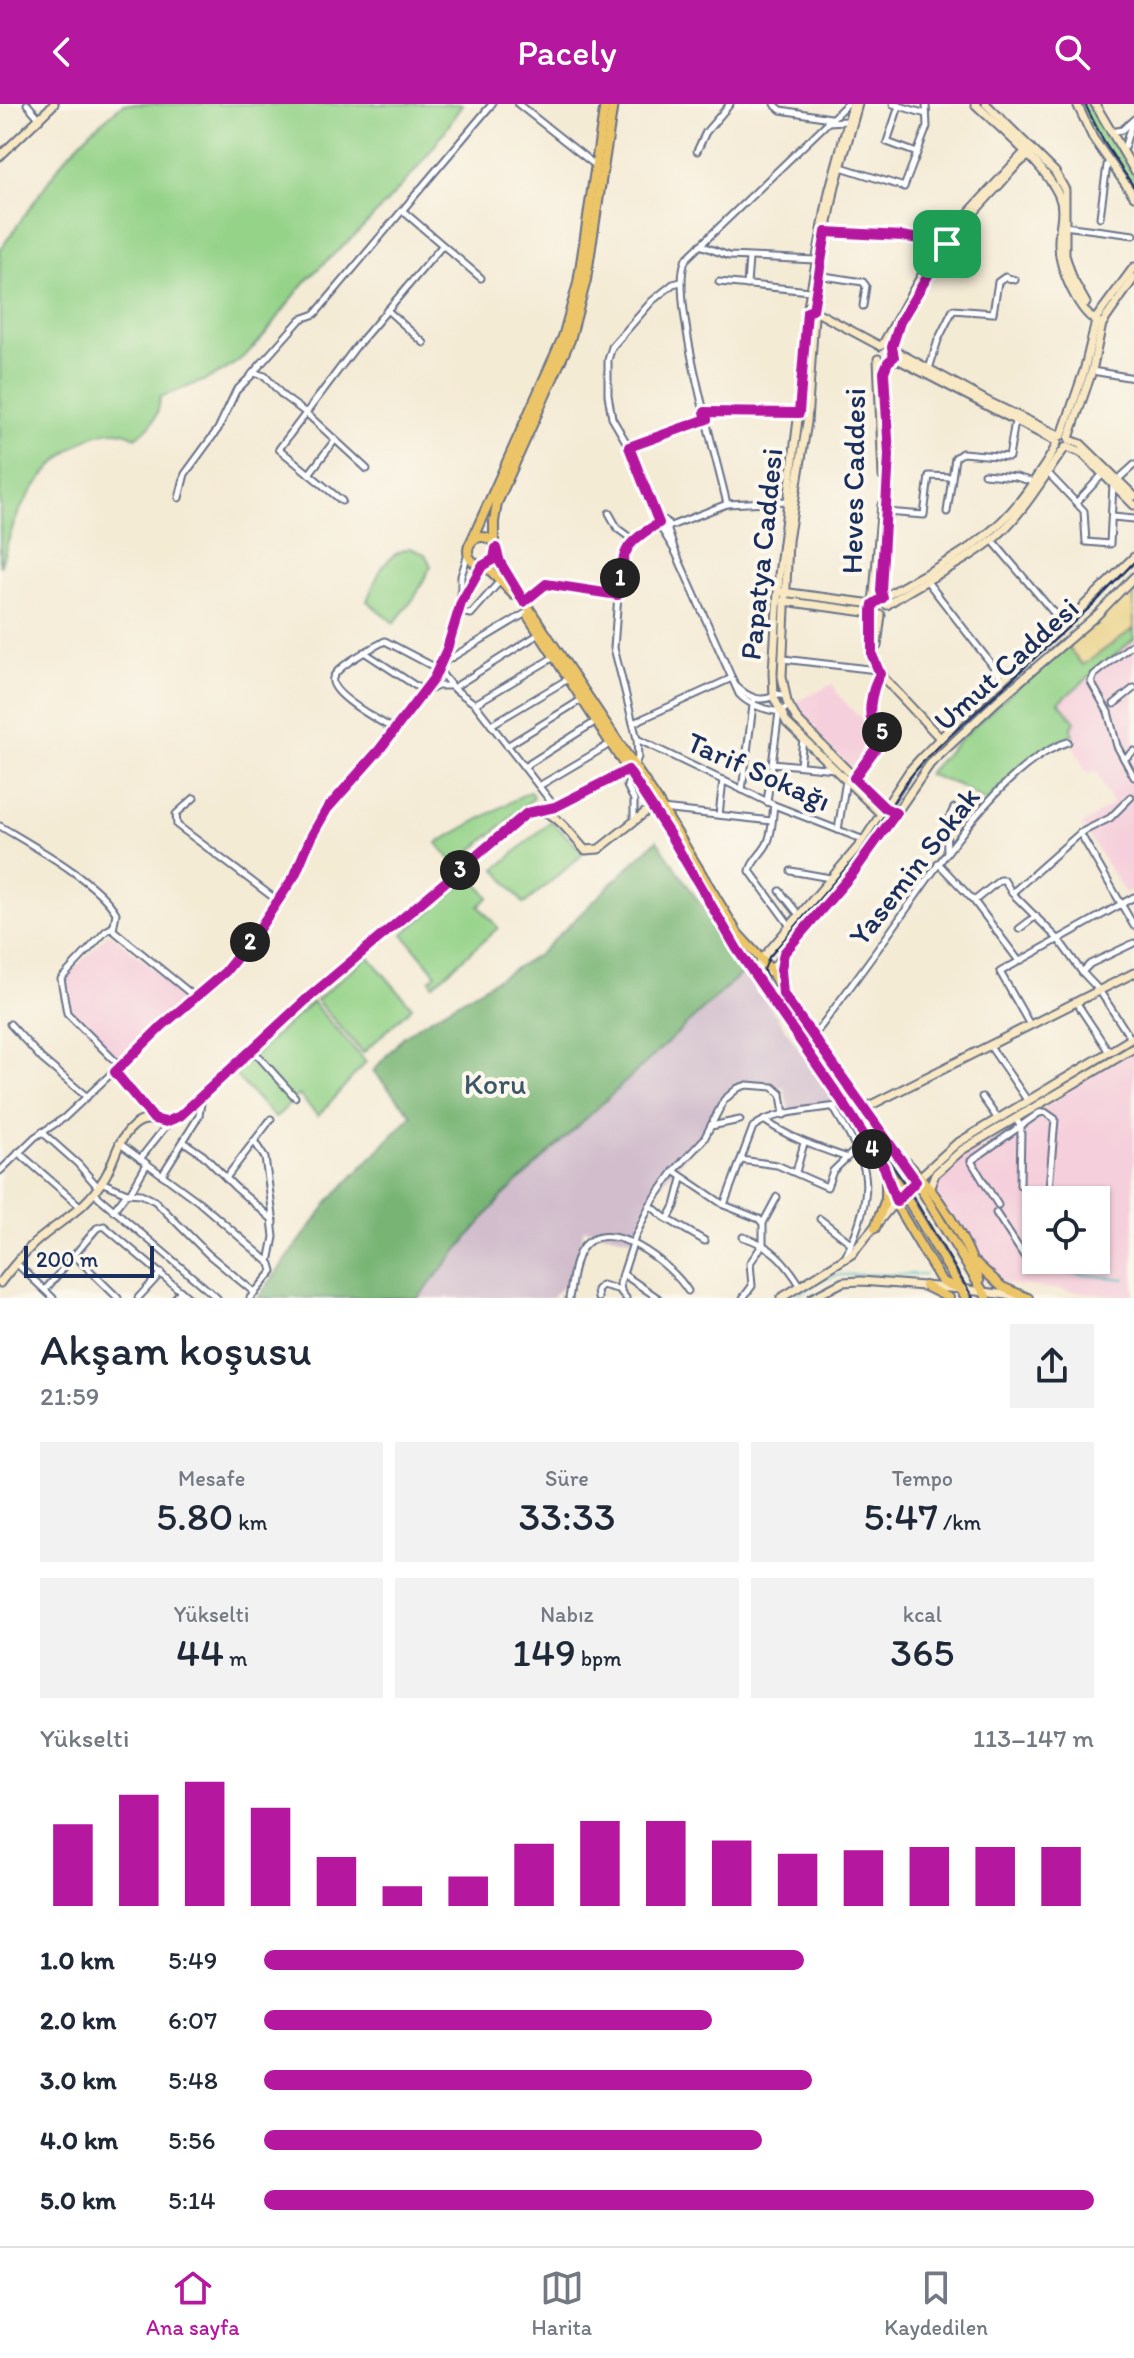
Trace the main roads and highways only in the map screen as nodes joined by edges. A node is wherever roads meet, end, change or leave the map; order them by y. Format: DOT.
graph roads {
  1 [pos="605,104"];
  2 [pos="613,104"];
  3 [pos="471,542"];
  4 [pos="495,546"];
  5 [pos="484,566"];
  6 [pos="631,770"];
  7 [pos="884,1167"];
  8 [pos="918,1179"];
  9 [pos="875,1228"];
  10 [pos="974,1260"];
  11 [pos="973,1276"];
  12 [pos="925,1286"];
  13 [pos="961,1289"];
  14 [pos="985,1295"];
  15 [pos="949,1298"];
  16 [pos="966,1298"];
  17 [pos="1028,1298"];
  1 -- 3 [label="main road"];
  2 -- 4 [label="main road"];
  3 -- 4 [label="main road"];
  3 -- 5 [label="main road"];
  4 -- 5 [label="main road"];
  4 -- 6 [label="main road"];
  5 -- 6 [label="main road"];
  6 -- 7 [label="main road"];
  6 -- 8 [label="main road"];
  7 -- 9 [label="main road"];
  7 -- 13 [label="main road"];
  7 -- 13 [label="main road"];
  8 -- 10 [label="main road"];
  8 -- 11 [label="main road"];
  10 -- 14 [label="main road"];
  10 -- 17 [label="main road"];
  11 -- 13 [label="main road"];
  11 -- 14 [label="main road"];
  12 -- 15 [label="main road"];
  13 -- 16 [label="main road"];
}
